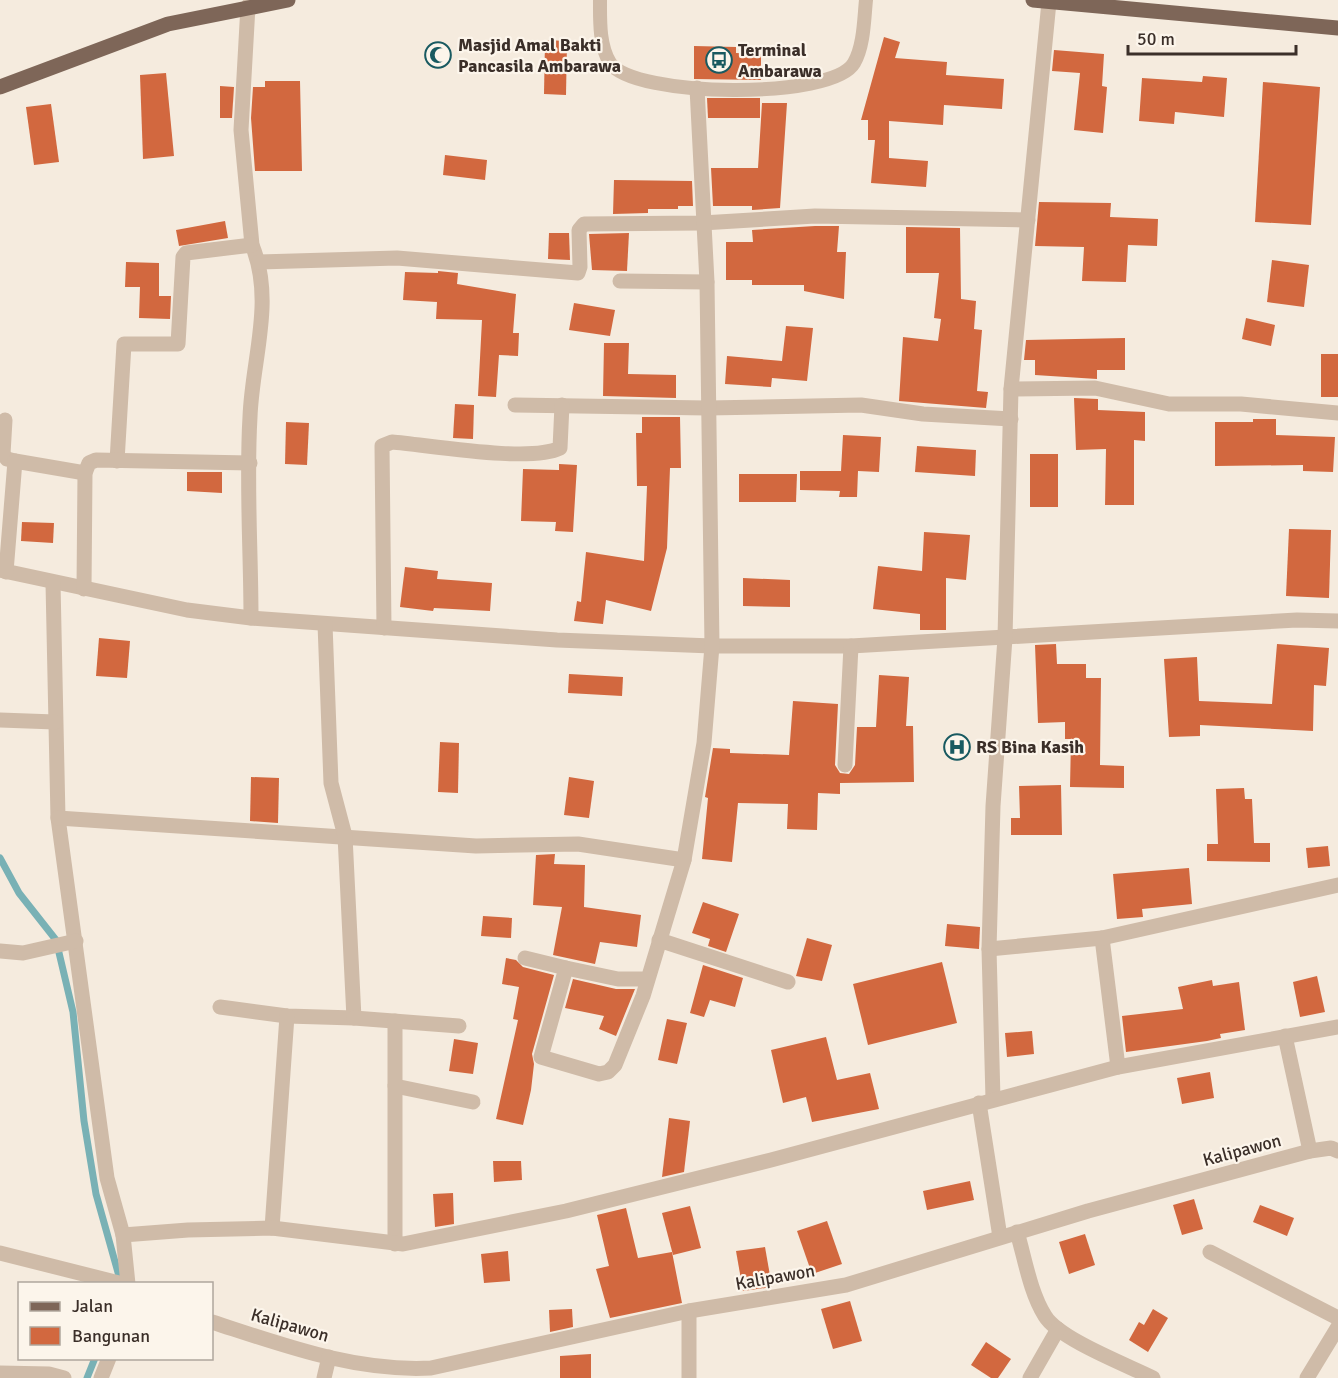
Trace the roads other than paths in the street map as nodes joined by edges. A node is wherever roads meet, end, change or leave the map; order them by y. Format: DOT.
graph roads {
  1 [pos="288,0"];
  2 [pos="600,0"];
  3 [pos="866,0"];
  4 [pos="1041,1"];
  5 [pos="248,6"];
  6 [pos="1169,7"];
  7 [pos="1338,28"];
  8 [pos="0,87"];
  9 [pos="697,88"];
  10 [pos="1028,220"];
  11 [pos="702,223"];
  12 [pos="252,245"];
  13 [pos="259,262"];
  14 [pos="620,281"];
  15 [pos="707,282"];
  16 [pos="1011,389"];
  17 [pos="514,405"];
  18 [pos="562,405"];
  19 [pos="707,408"];
  20 [pos="1338,413"];
  21 [pos="1011,419"];
  22 [pos="5,420"];
  23 [pos="15,461"];
  24 [pos="117,461"];
  25 [pos="250,463"];
  26 [pos="86,473"];
  27 [pos="3,571"];
  28 [pos="53,583"];
  29 [pos="84,589"];
  30 [pos="251,618"];
  31 [pos="1338,621"];
  32 [pos="325,624"];
  33 [pos="384,628"];
  34 [pos="1005,638"];
  35 [pos="712,646"];
  36 [pos="851,646"];
  37 [pos="0,720"];
  38 [pos="55,722"];
  39 [pos="845,765"];
  40 [pos="58,819"];
  41 [pos="345,836"];
  42 [pos="684,860"];
  43 [pos="1338,885"];
  44 [pos="1101,938"];
  45 [pos="659,940"];
  46 [pos="72,942"];
  47 [pos="989,949"];
  48 [pos="0,951"];
  49 [pos="525,958"];
  50 [pos="566,968"];
  51 [pos="647,979"];
  52 [pos="788,982"];
  53 [pos="220,1007"];
  54 [pos="287,1016"];
  55 [pos="354,1018"];
  56 [pos="395,1021"];
  57 [pos="459,1026"];
  58 [pos="1338,1027"];
  59 [pos="1285,1036"];
  60 [pos="1118,1067"];
  61 [pos="395,1086"];
  62 [pos="986,1101"];
  63 [pos="473,1102"];
  64 [pos="1338,1150"];
  65 [pos="1310,1151"];
  66 [pos="272,1228"];
  67 [pos="1017,1232"];
  68 [pos="123,1235"];
  69 [pos="1000,1237"];
  70 [pos="395,1244"];
  71 [pos="1210,1252"];
  72 [pos="0,1253"];
  73 [pos="118,1282"];
  74 [pos="128,1282"];
  75 [pos="689,1311"];
  76 [pos="1338,1318"];
  77 [pos="213,1322"];
  78 [pos="1338,1327"];
  79 [pos="1058,1329"];
  80 [pos="329,1357"];
  81 [pos="109,1360"];
  82 [pos="0,1373"];
  83 [pos="431,1373"];
  84 [pos="64,1378"];
  85 [pos="101,1378"];
  86 [pos="324,1378"];
  87 [pos="689,1378"];
  88 [pos="1030,1378"];
  89 [pos="1153,1378"];
  90 [pos="1307,1378"];
  1 -- 5 [label="main road"];
  2 -- 9 [label="lane"];
  3 -- 9 [label="lane"];
  4 -- 6 [label="main road"];
  4 -- 10 [label="street"];
  5 -- 8 [label="main road"];
  5 -- 12 [label="street"];
  6 -- 7 [label="main road"];
  9 -- 11 [label="street"];
  10 -- 11 [label="street"];
  10 -- 16 [label="street"];
  11 -- 13 [label="street"];
  11 -- 15 [label="street"];
  12 -- 13 [label="street"];
  12 -- 24 [label="street"];
  13 -- 25 [label="street"];
  14 -- 15 [label="street"];
  15 -- 19 [label="street"];
  16 -- 20 [label="street"];
  16 -- 21 [label="street"];
  17 -- 18 [label="street"];
  18 -- 19 [label="street"];
  18 -- 33 [label="street"];
  19 -- 21 [label="street"];
  19 -- 35 [label="street"];
  21 -- 34 [label="street"];
  22 -- 23 [label="street"];
  23 -- 26 [label="street"];
  23 -- 27 [label="street"];
  24 -- 25 [label="street"];
  24 -- 26 [label="street"];
  25 -- 30 [label="street"];
  26 -- 29 [label="street"];
  27 -- 28 [label="street"];
  28 -- 29 [label="street"];
  28 -- 38 [label="street"];
  29 -- 30 [label="street"];
  30 -- 32 [label="street"];
  31 -- 34 [label="street"];
  32 -- 33 [label="street"];
  32 -- 41 [label="street"];
  33 -- 35 [label="street"];
  34 -- 36 [label="street"];
  34 -- 47 [label="street"];
  35 -- 36 [label="street"];
  35 -- 42 [label="street"];
  36 -- 39 [label="street"];
  37 -- 38 [label="street"];
  38 -- 40 [label="street"];
  40 -- 41 [label="street"];
  40 -- 46 [label="street"];
  41 -- 42 [label="street"];
  41 -- 55 [label="street"];
  42 -- 45 [label="street"];
  43 -- 44 [label="street"];
  44 -- 47 [label="street"];
  44 -- 60 [label="street"];
  45 -- 51 [label="street"];
  45 -- 52 [label="street"];
  46 -- 48 [label="street"];
  46 -- 68 [label="street"];
  47 -- 62 [label="street"];
  49 -- 50 [label="street"];
  50 -- 51 [label="street"];
  50 -- 51 [label="street"];
  53 -- 54 [label="street"];
  54 -- 55 [label="street"];
  54 -- 66 [label="street"];
  55 -- 56 [label="street"];
  56 -- 57 [label="street"];
  56 -- 61 [label="street"];
  58 -- 59 [label="street"];
  59 -- 60 [label="street"];
  59 -- 65 [label="street"];
  60 -- 62 [label="street"];
  61 -- 63 [label="street"];
  61 -- 70 [label="street"];
  62 -- 69 [label="street"];
  62 -- 70 [label="street"];
  64 -- 65 [label="street, Kalipawon"];
  65 -- 67 [label="street, Kalipawon"];
  66 -- 68 [label="street"];
  66 -- 70 [label="street"];
  67 -- 69 [label="street, Kalipawon"];
  67 -- 79 [label="street"];
  68 -- 74 [label="street"];
  69 -- 75 [label="street, Kalipawon"];
  71 -- 76 [label="street"];
  72 -- 73 [label="street"];
  75 -- 83 [label="street, Kalipawon"];
  75 -- 87 [label="street"];
  77 -- 80 [label="street, Kalipawon"];
  78 -- 90 [label="street"];
  79 -- 88 [label="street"];
  79 -- 89 [label="street"];
  80 -- 83 [label="street, Kalipawon"];
  80 -- 86 [label="street"];
  81 -- 85 [label="street"];
  82 -- 84 [label="street"];
}
